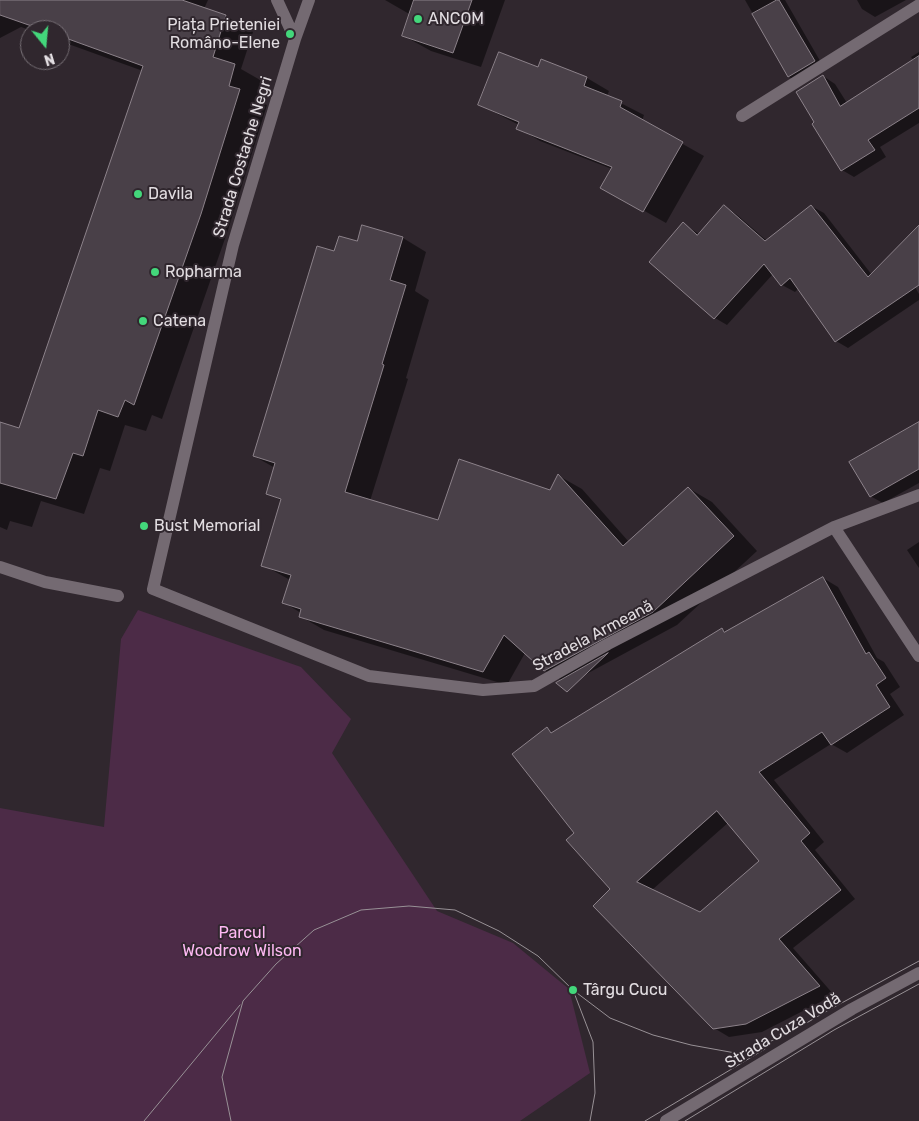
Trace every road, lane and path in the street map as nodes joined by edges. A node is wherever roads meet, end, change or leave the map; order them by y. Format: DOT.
graph roads {
  1 [pos="277,0"];
  2 [pos="309,0"];
  3 [pos="919,4"];
  4 [pos="294,39"];
  5 [pos="742,116"];
  6 [pos="919,495"];
  7 [pos="834,527"];
  8 [pos="0,567"];
  9 [pos="153,589"];
  10 [pos="118,596"];
  11 [pos="919,656"];
  12 [pos="919,973"];
  13 [pos="666,1121"];
  1 -- 4 [label="street"];
  2 -- 4 [label="street, Strada Costache Negri"];
  3 -- 5 [label="street"];
  4 -- 9 [label="street, Strada Costache Negri"];
  6 -- 7 [label="street, Stradela Armeană"];
  7 -- 9 [label="street, Stradela Armeană"];
  7 -- 11 [label="street"];
  8 -- 10 [label="street"];
  12 -- 13 [label="street, Strada Cuza Vodă"];
}
